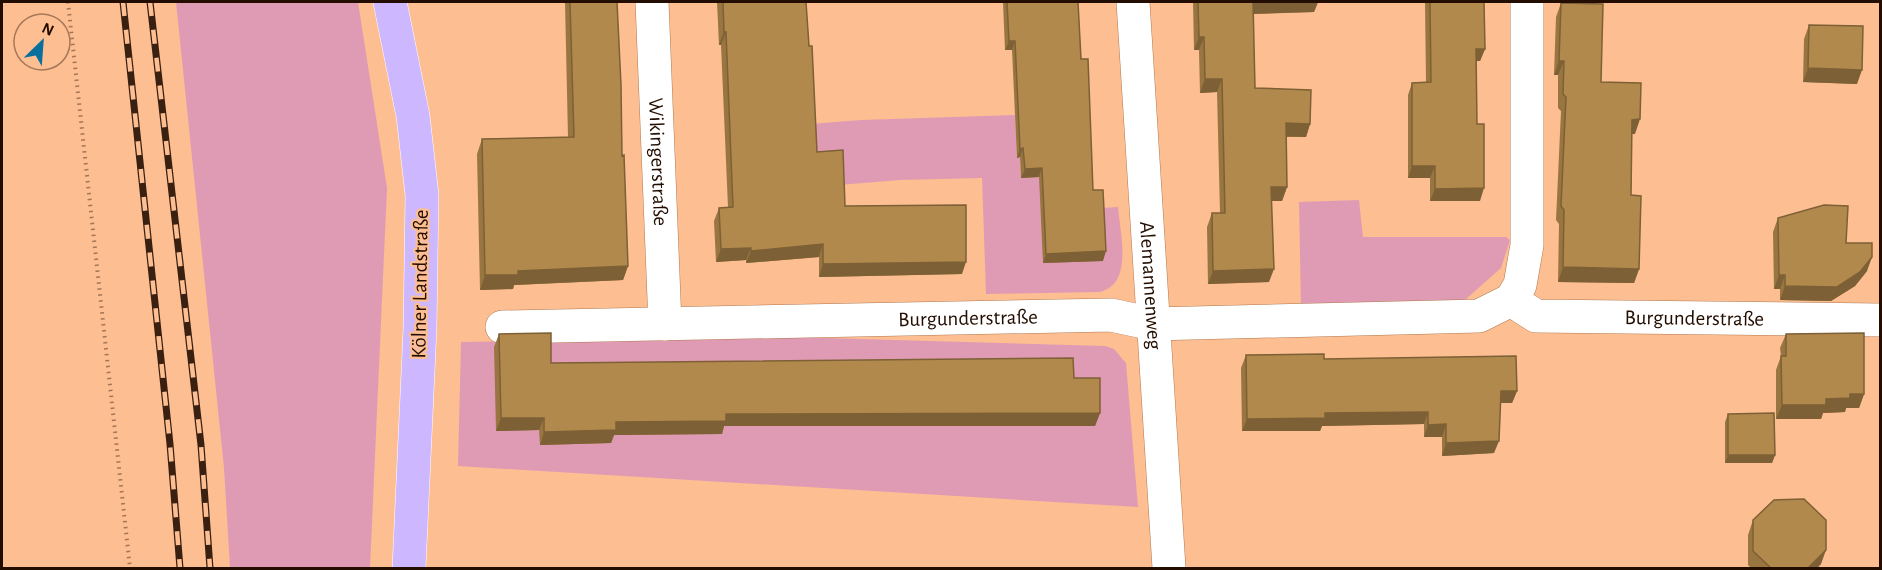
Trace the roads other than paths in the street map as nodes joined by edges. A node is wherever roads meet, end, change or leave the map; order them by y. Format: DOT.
graph roads {
  1 [pos="390,2"];
  2 [pos="652,2"];
  3 [pos="1133,2"];
  4 [pos="1527,2"];
  5 [pos="1511,300"];
  6 [pos="1881,320"];
  7 [pos="665,324"];
  8 [pos="1154,324"];
  9 [pos="502,327"];
  10 [pos="409,568"];
  11 [pos="1169,568"];
  1 -- 10 [label="main road, Kölner Landstraße"];
  2 -- 7 [label="street, Wikingerstraße"];
  3 -- 8 [label="street, Alemannenweg"];
  4 -- 5 [label="street"];
  5 -- 6 [label="street, Burgunderstraße"];
  5 -- 8 [label="street, Burgunderstraße"];
  7 -- 8 [label="street, Burgunderstraße"];
  7 -- 9 [label="street, Burgunderstraße"];
  8 -- 11 [label="street, Alemannenweg"];
}
